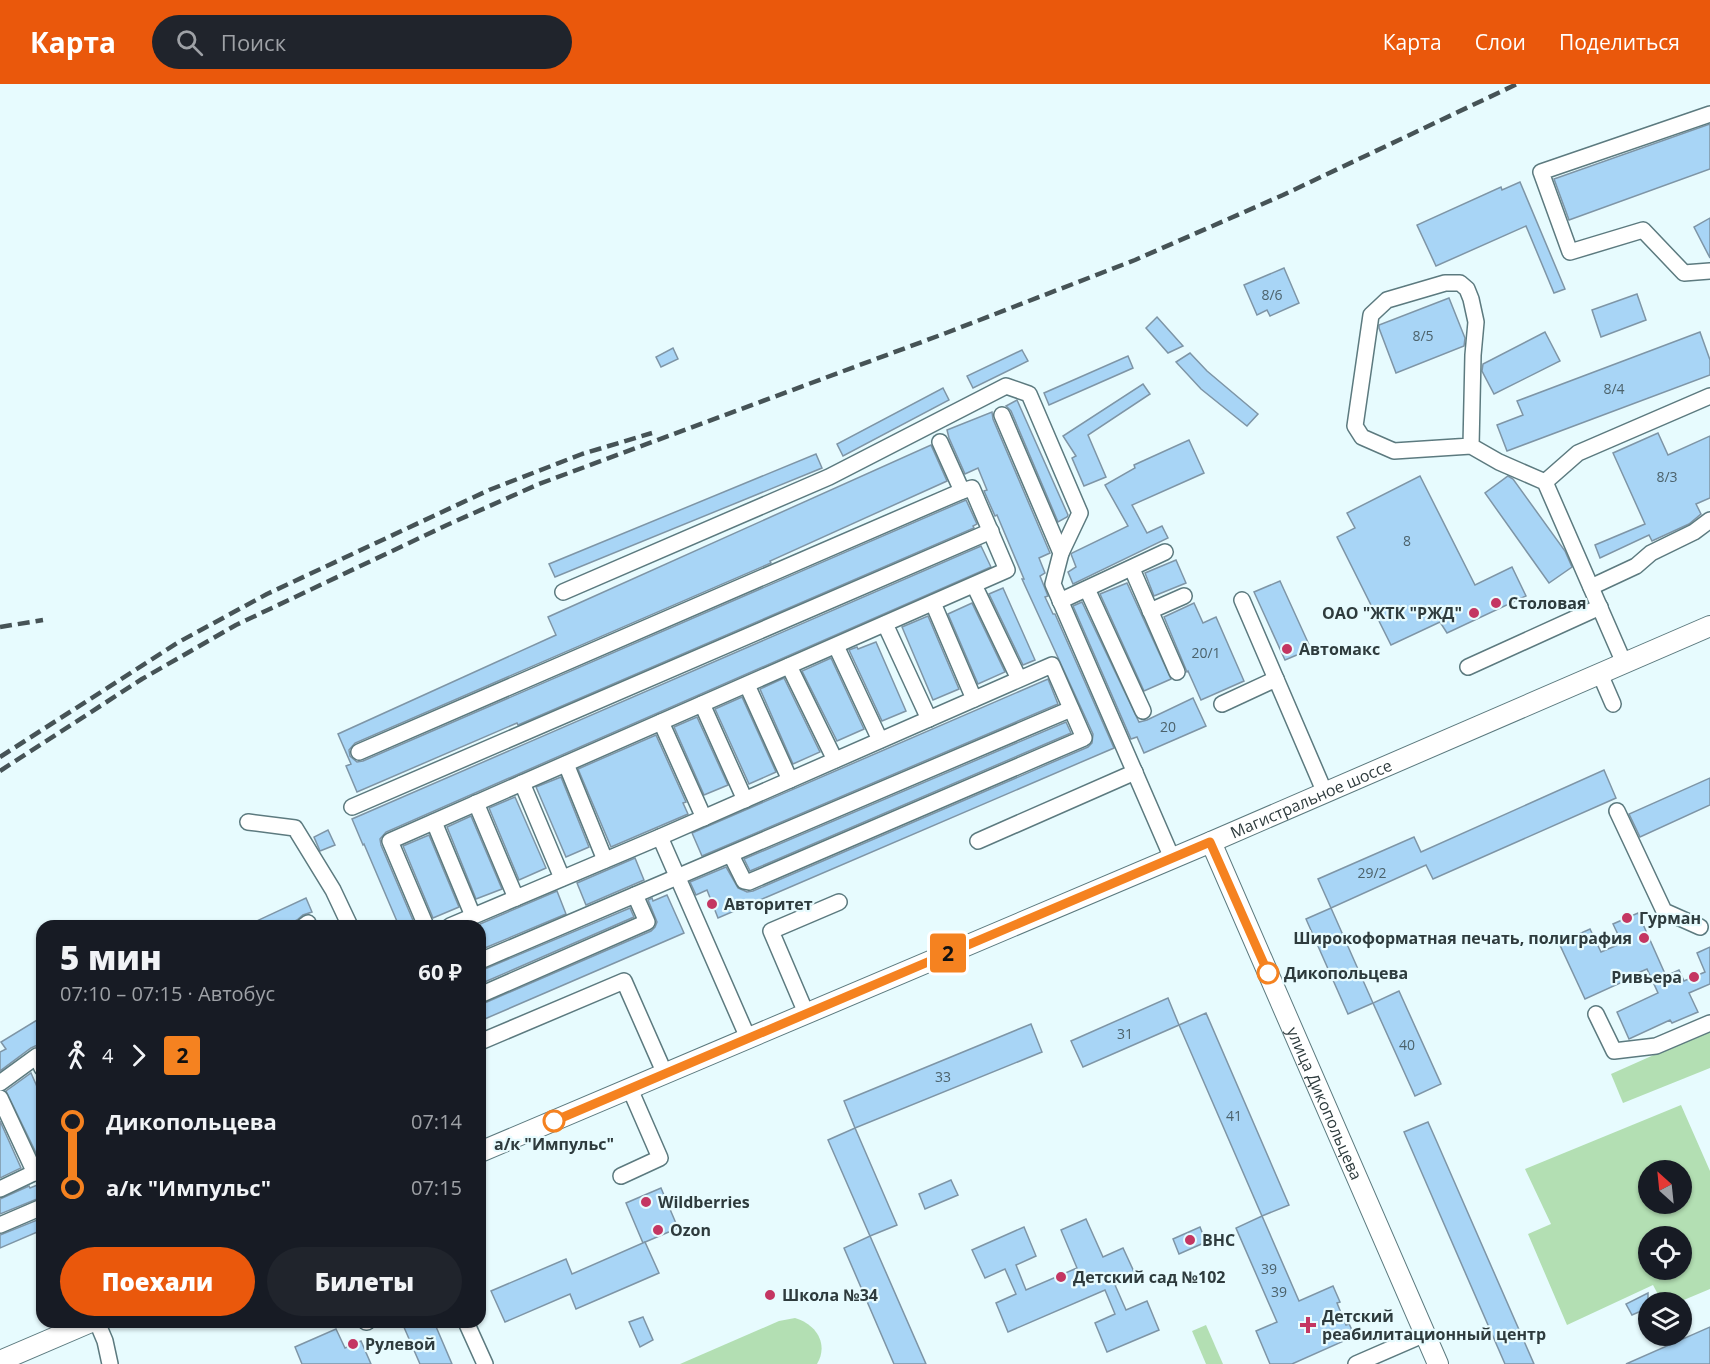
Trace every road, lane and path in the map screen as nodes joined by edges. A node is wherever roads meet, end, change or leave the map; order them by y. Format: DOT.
graph roads {
  1 [pos="1710,114"];
  2 [pos="1710,271"];
  3 [pos="1710,396"];
  4 [pos="1002,415"];
  5 [pos="939,442"];
  6 [pos="1471,446"];
  7 [pos="1545,482"];
  8 [pos="962,491"];
  9 [pos="1710,520"];
  10 [pos="990,531"];
  11 [pos="1165,552"];
  12 [pos="1060,553"];
  13 [pos="1132,569"];
  14 [pos="974,585"];
  15 [pos="1591,587"];
  16 [pos="1087,589"];
  17 [pos="563,592"];
  18 [pos="1184,596"];
  19 [pos="1242,600"];
  20 [pos="1060,601"];
  21 [pos="933,603"];
  22 [pos="1600,607"];
  23 [pos="1150,611"];
  24 [pos="885,624"];
  25 [pos="1710,626"];
  26 [pos="836,646"];
  27 [pos="1624,663"];
  28 [pos="789,666"];
  29 [pos="1468,667"];
  30 [pos="1177,672"];
  31 [pos="1600,674"];
  32 [pos="1019,679"];
  33 [pos="1276,679"];
  34 [pos="747,685"];
  35 [pos="974,699"];
  36 [pos="702,704"];
  37 [pos="1222,704"];
  38 [pos="1613,704"];
  39 [pos="1071,709"];
  40 [pos="1143,711"];
  41 [pos="929,718"];
  42 [pos="661,722"];
  43 [pos="880,740"];
  44 [pos="358,752"];
  45 [pos="835,760"];
  46 [pos="566,764"];
  47 [pos="1135,772"];
  48 [pos="790,780"];
  49 [pos="522,783"];
  50 [pos="1325,793"];
  51 [pos="745,800"];
  52 [pos="476,803"];
  53 [pos="351,807"];
  54 [pos="1617,811"];
  55 [pos="704,818"];
  56 [pos="248,822"];
  57 [pos="434,822"];
  58 [pos="660,837"];
  59 [pos="978,841"];
  60 [pos="1210,842"];
  61 [pos="731,855"];
  62 [pos="1172,858"];
  63 [pos="605,860"];
  64 [pos="678,877"];
  65 [pos="562,878"];
  66 [pos="635,895"];
  67 [pos="516,898"];
  68 [pos="839,902"];
  69 [pos="473,916"];
  70 [pos="348,920"];
  71 [pos="423,920"];
  72 [pos="464,920"];
  73 [pos="1700,927"];
  74 [pos="486,958"];
  75 [pos="486,991"];
  76 [pos="806,1013"];
  77 [pos="1596,1014"];
  78 [pos="1710,1023"];
  79 [pos="748,1038"];
  80 [pos="486,1039"];
  81 [pos="36,1057"];
  82 [pos="665,1074"];
  83 [pos="0,1083"];
  84 [pos="630,1089"];
  85 [pos="0,1098"];
  86 [pos="486,1149"];
  87 [pos="36,1167"];
  88 [pos="36,1172"];
  89 [pos="621,1176"];
  90 [pos="0,1189"];
  91 [pos="36,1210"];
  92 [pos="0,1225"];
  93 [pos="77,1328"];
  94 [pos="100,1328"];
  95 [pos="469,1328"];
  96 [pos="1425,1334"];
  97 [pos="0,1361"];
  98 [pos="110,1364"];
  99 [pos="485,1364"];
  100 [pos="1356,1364"];
  101 [pos="1438,1364"];
  1 -- 2 [label="lane"];
  3 -- 7 [label="lane"];
  4 -- 12 [label="lane"];
  5 -- 8 [label="lane"];
  6 -- 6 [label="lane"];
  6 -- 7 [label="lane"];
  7 -- 15 [label="lane"];
  8 -- 10 [label="lane"];
  8 -- 44 [label="lane"];
  9 -- 15 [label="lane"];
  10 -- 14 [label="lane"];
  10 -- 53 [label="lane"];
  11 -- 13 [label="lane"];
  12 -- 17 [label="lane"];
  12 -- 20 [label="lane"];
  13 -- 16 [label="lane"];
  13 -- 23 [label="lane"];
  14 -- 21 [label="lane"];
  14 -- 32 [label="lane"];
  15 -- 22 [label="lane"];
  16 -- 20 [label="lane"];
  16 -- 40 [label="lane"];
  18 -- 23 [label="lane"];
  19 -- 33 [label="lane"];
  20 -- 47 [label="lane"];
  21 -- 24 [label="lane"];
  21 -- 35 [label="lane"];
  22 -- 27 [label="lane"];
  22 -- 29 [label="lane"];
  23 -- 30 [label="lane"];
  24 -- 26 [label="lane"];
  24 -- 41 [label="lane"];
  25 -- 27 [label="main road, Магистральное шоссе"];
  26 -- 28 [label="lane"];
  26 -- 43 [label="lane"];
  27 -- 31 [label="main road, Магистральное шоссе"];
  28 -- 34 [label="lane"];
  28 -- 45 [label="lane"];
  31 -- 38 [label="lane"];
  31 -- 50 [label="main road, Магистральное шоссе"];
  32 -- 35 [label="lane"];
  32 -- 39 [label="lane"];
  33 -- 37 [label="lane"];
  33 -- 50 [label="lane"];
  34 -- 36 [label="lane"];
  34 -- 48 [label="lane"];
  35 -- 41 [label="lane"];
  36 -- 42 [label="lane"];
  36 -- 51 [label="lane"];
  39 -- 61 [label="lane"];
  39 -- 61 [label="lane"];
  41 -- 43 [label="lane"];
  42 -- 46 [label="lane"];
  42 -- 55 [label="lane"];
  43 -- 45 [label="lane"];
  45 -- 48 [label="lane"];
  46 -- 49 [label="lane"];
  46 -- 63 [label="lane"];
  47 -- 59 [label="lane"];
  47 -- 62 [label="lane"];
  48 -- 51 [label="lane"];
  49 -- 52 [label="lane"];
  49 -- 65 [label="lane"];
  50 -- 60 [label="main road, Магистральное шоссе"];
  51 -- 55 [label="lane"];
  52 -- 57 [label="lane"];
  52 -- 67 [label="lane"];
  54 -- 73 [label="lane"];
  55 -- 58 [label="lane"];
  56 -- 70 [label="lane"];
  57 -- 69 [label="lane"];
  57 -- 71 [label="lane"];
  58 -- 63 [label="lane"];
  58 -- 64 [label="lane"];
  60 -- 62 [label="main road, Магистральное шоссе"];
  60 -- 96 [label="main road, улица Дикопольцева"];
  61 -- 64 [label="lane"];
  62 -- 76 [label="main road, Магистральное шоссе"];
  63 -- 65 [label="lane"];
  64 -- 66 [label="lane"];
  64 -- 79 [label="lane"];
  65 -- 67 [label="lane"];
  66 -- 74 [label="lane"];
  66 -- 75 [label="lane"];
  67 -- 69 [label="lane"];
  68 -- 76 [label="lane"];
  69 -- 72 [label="lane"];
  76 -- 79 [label="main road, Магистральное шоссе"];
  77 -- 78 [label="lane"];
  79 -- 82 [label="main road, Магистральное шоссе"];
  80 -- 82 [label="lane"];
  81 -- 83 [label="lane"];
  82 -- 84 [label="main road, Магистральное шоссе"];
  84 -- 86 [label="main road, Магистральное шоссе"];
  84 -- 89 [label="lane"];
  85 -- 87 [label="lane"];
  88 -- 90 [label="lane"];
  91 -- 92 [label="lane"];
  93 -- 97 [label="main road"];
  94 -- 98 [label="lane"];
  95 -- 99 [label="lane"];
  96 -- 100 [label="lane"];
  96 -- 101 [label="main road, улица Дикопольцева"];
}
